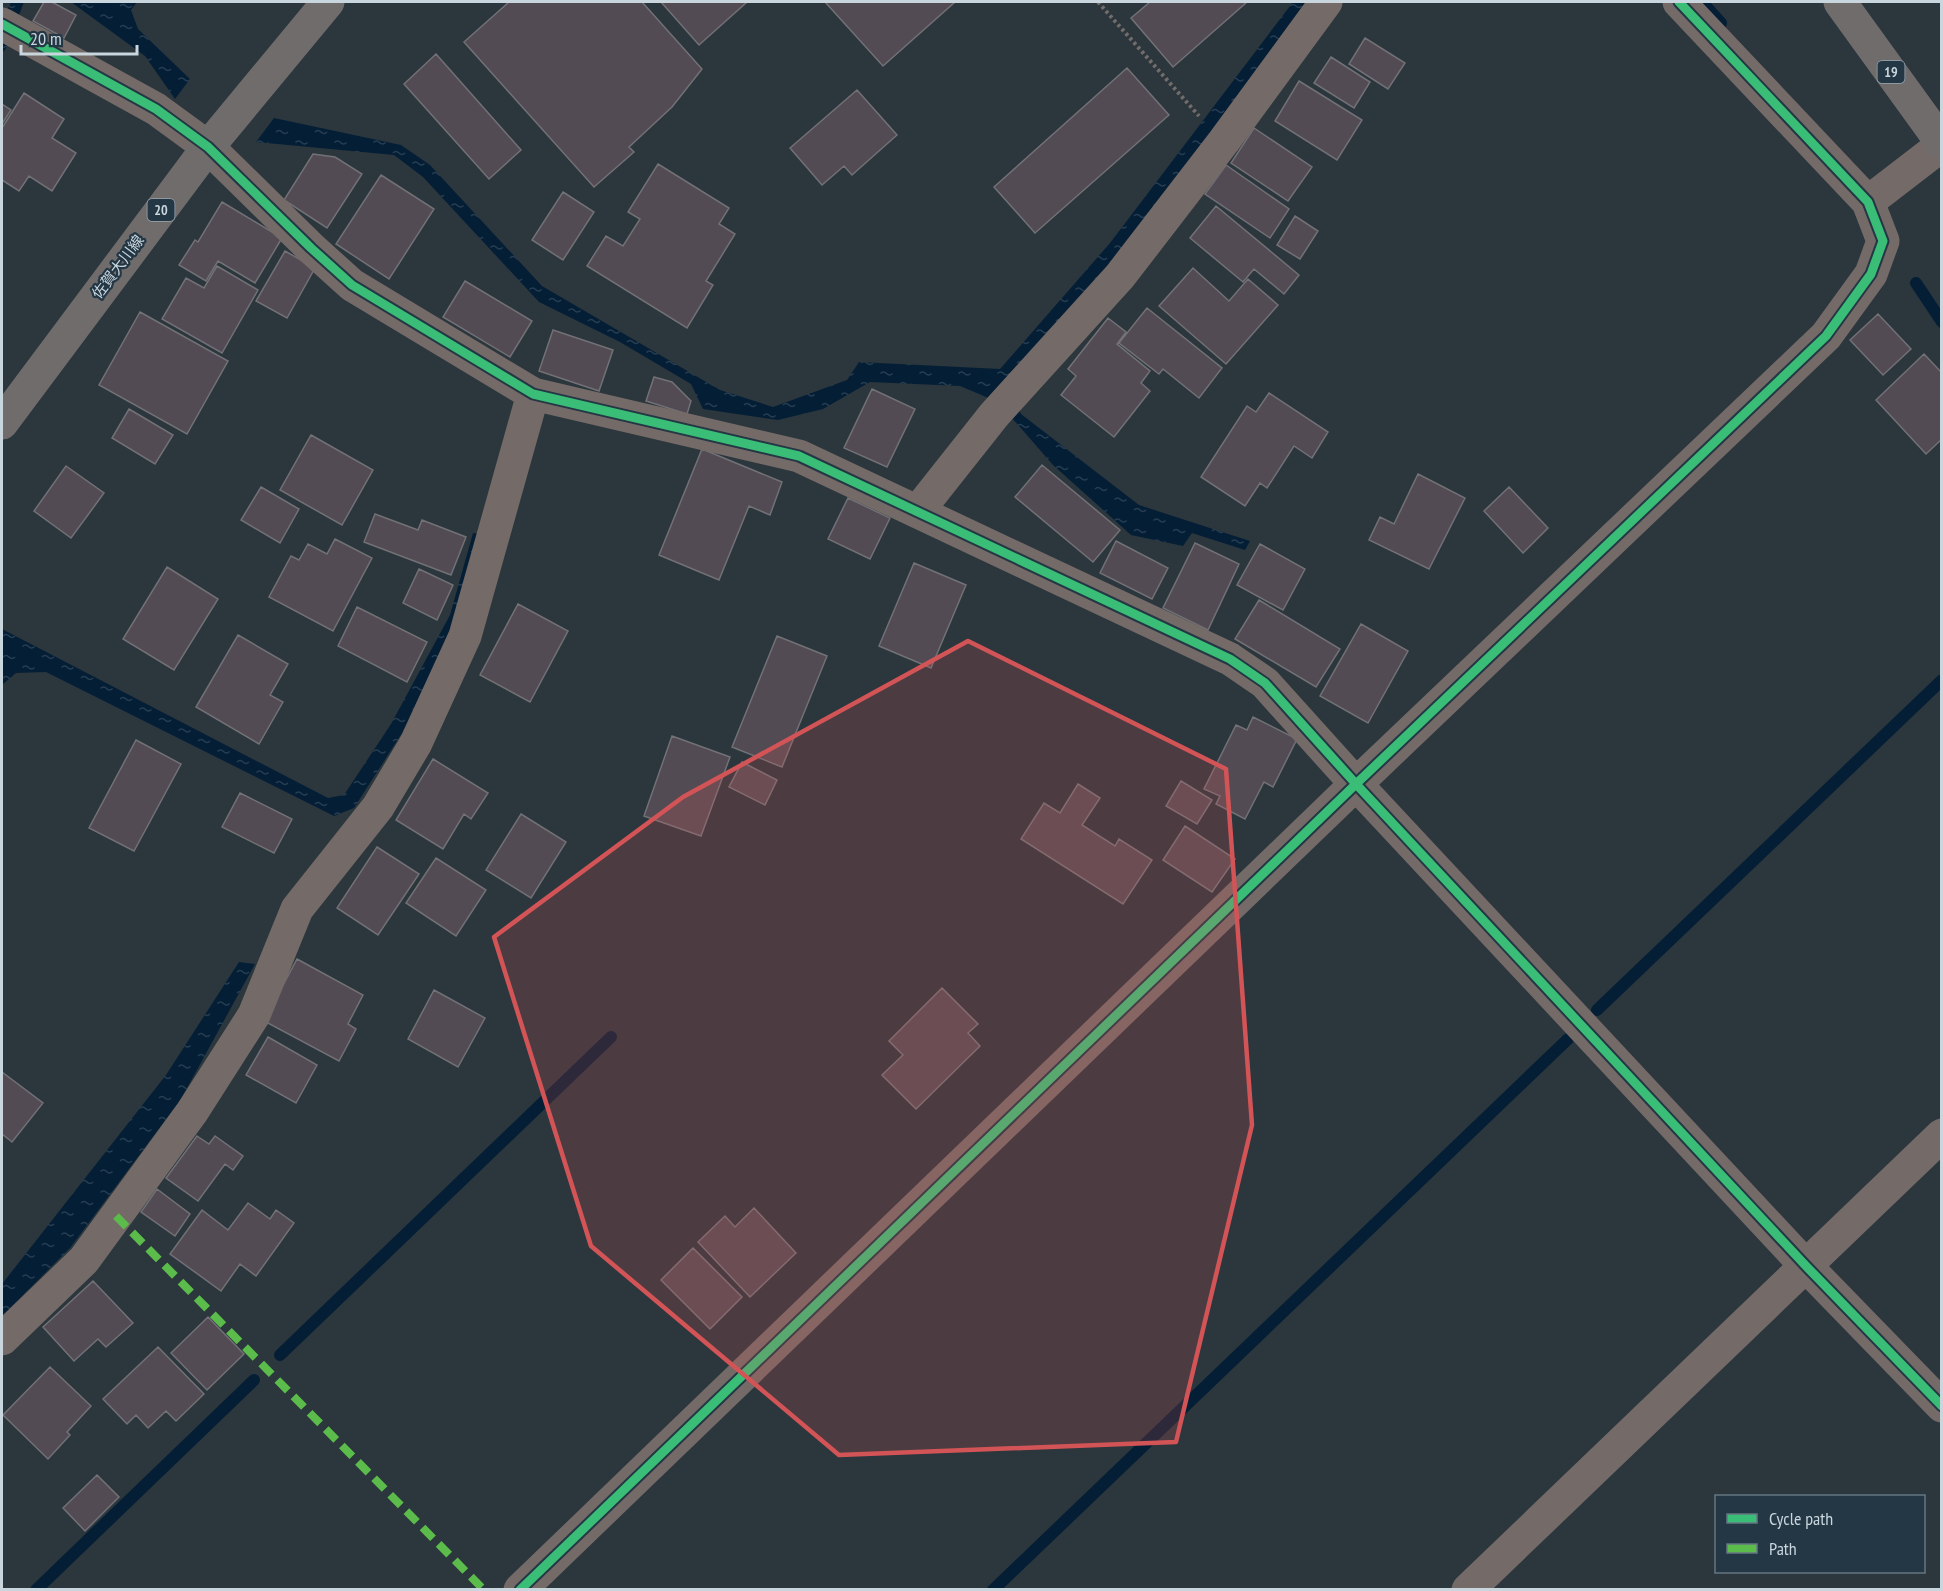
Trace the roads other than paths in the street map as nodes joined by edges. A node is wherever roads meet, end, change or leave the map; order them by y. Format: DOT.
graph roads {
  1 [pos="327,2"];
  2 [pos="1326,2"];
  3 [pos="1679,2"];
  4 [pos="1840,2"];
  5 [pos="11,29"];
  6 [pos="1941,144"];
  7 [pos="208,147"];
  8 [pos="1868,202"];
  9 [pos="534,394"];
  10 [pos="2,423"];
  11 [pos="918,511"];
  12 [pos="1356,784"];
  13 [pos="1941,1135"];
  14 [pos="1806,1266"];
  15 [pos="2,1339"];
  16 [pos="1941,1406"];
  17 [pos="520,1590"];
  18 [pos="1468,1590"];
  1 -- 7 [label="main road, 佐賀大川線 / 20"];
  2 -- 11 [label="street"];
  3 -- 8 [label="street"];
  4 -- 6 [label="main road, 19"];
  5 -- 7 [label="street"];
  6 -- 8 [label="street"];
  7 -- 9 [label="street"];
  7 -- 10 [label="main road, 佐賀大川線 / 20"];
  8 -- 12 [label="street"];
  9 -- 11 [label="street"];
  9 -- 15 [label="street"];
  11 -- 12 [label="street"];
  12 -- 14 [label="street"];
  12 -- 17 [label="street"];
  13 -- 14 [label="street"];
  14 -- 16 [label="street"];
  14 -- 18 [label="street"];
}
